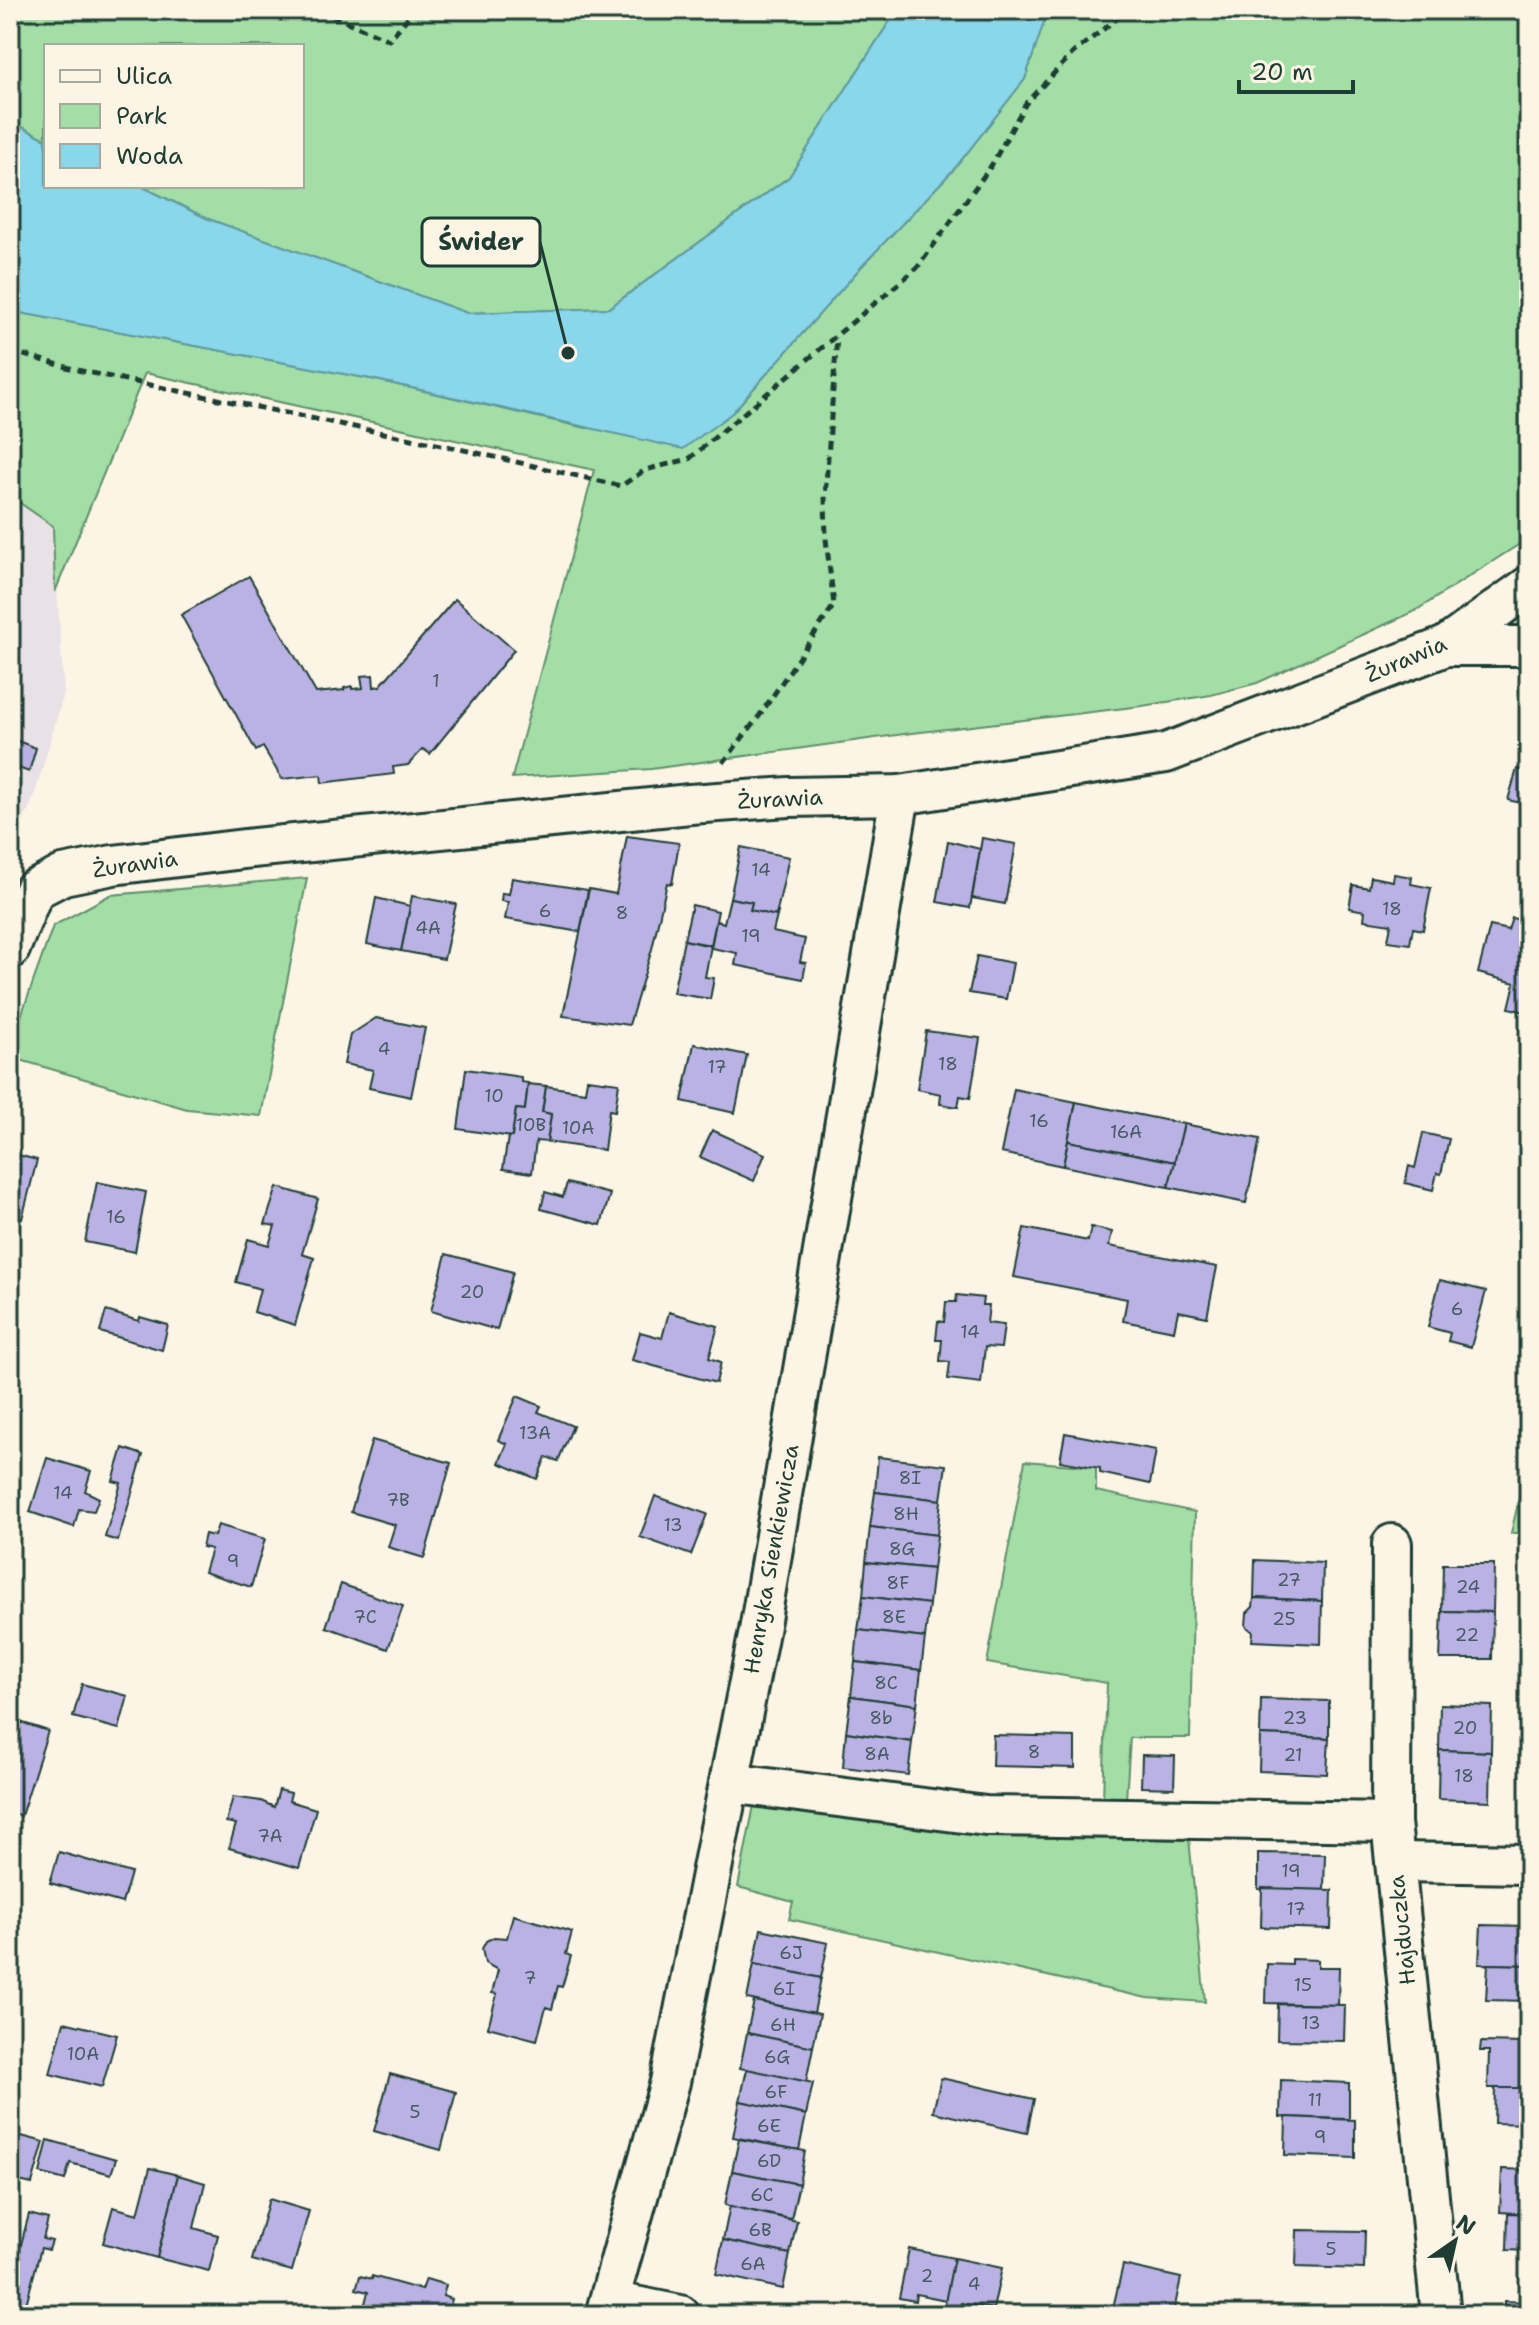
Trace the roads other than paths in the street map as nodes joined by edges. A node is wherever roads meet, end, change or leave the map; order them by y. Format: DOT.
graph roads {
  1 [pos="1529,586"];
  2 [pos="1446,646"];
  3 [pos="1529,646"];
  4 [pos="900,795"];
  5 [pos="14,937"];
  6 [pos="1392,1544"];
  7 [pos="729,1783"];
  8 [pos="1391,1822"];
  9 [pos="1395,1862"];
  10 [pos="1529,1864"];
  11 [pos="608,2308"];
  12 [pos="680,2315"];
  13 [pos="1441,2315"];
  1 -- 2 [label="street, Żurawia"];
  2 -- 3 [label="street"];
  2 -- 4 [label="street, Żurawia"];
  4 -- 5 [label="street, Żurawia"];
  4 -- 7 [label="street, Henryka Sienkiewicza"];
  6 -- 8 [label="street, Hajduczka"];
  7 -- 8 [label="street"];
  7 -- 11 [label="street, Henryka Sienkiewicza"];
  8 -- 9 [label="street, Hajduczka"];
  9 -- 10 [label="street"];
  9 -- 13 [label="street, Hajduczka"];
  11 -- 12 [label="street"];
}
